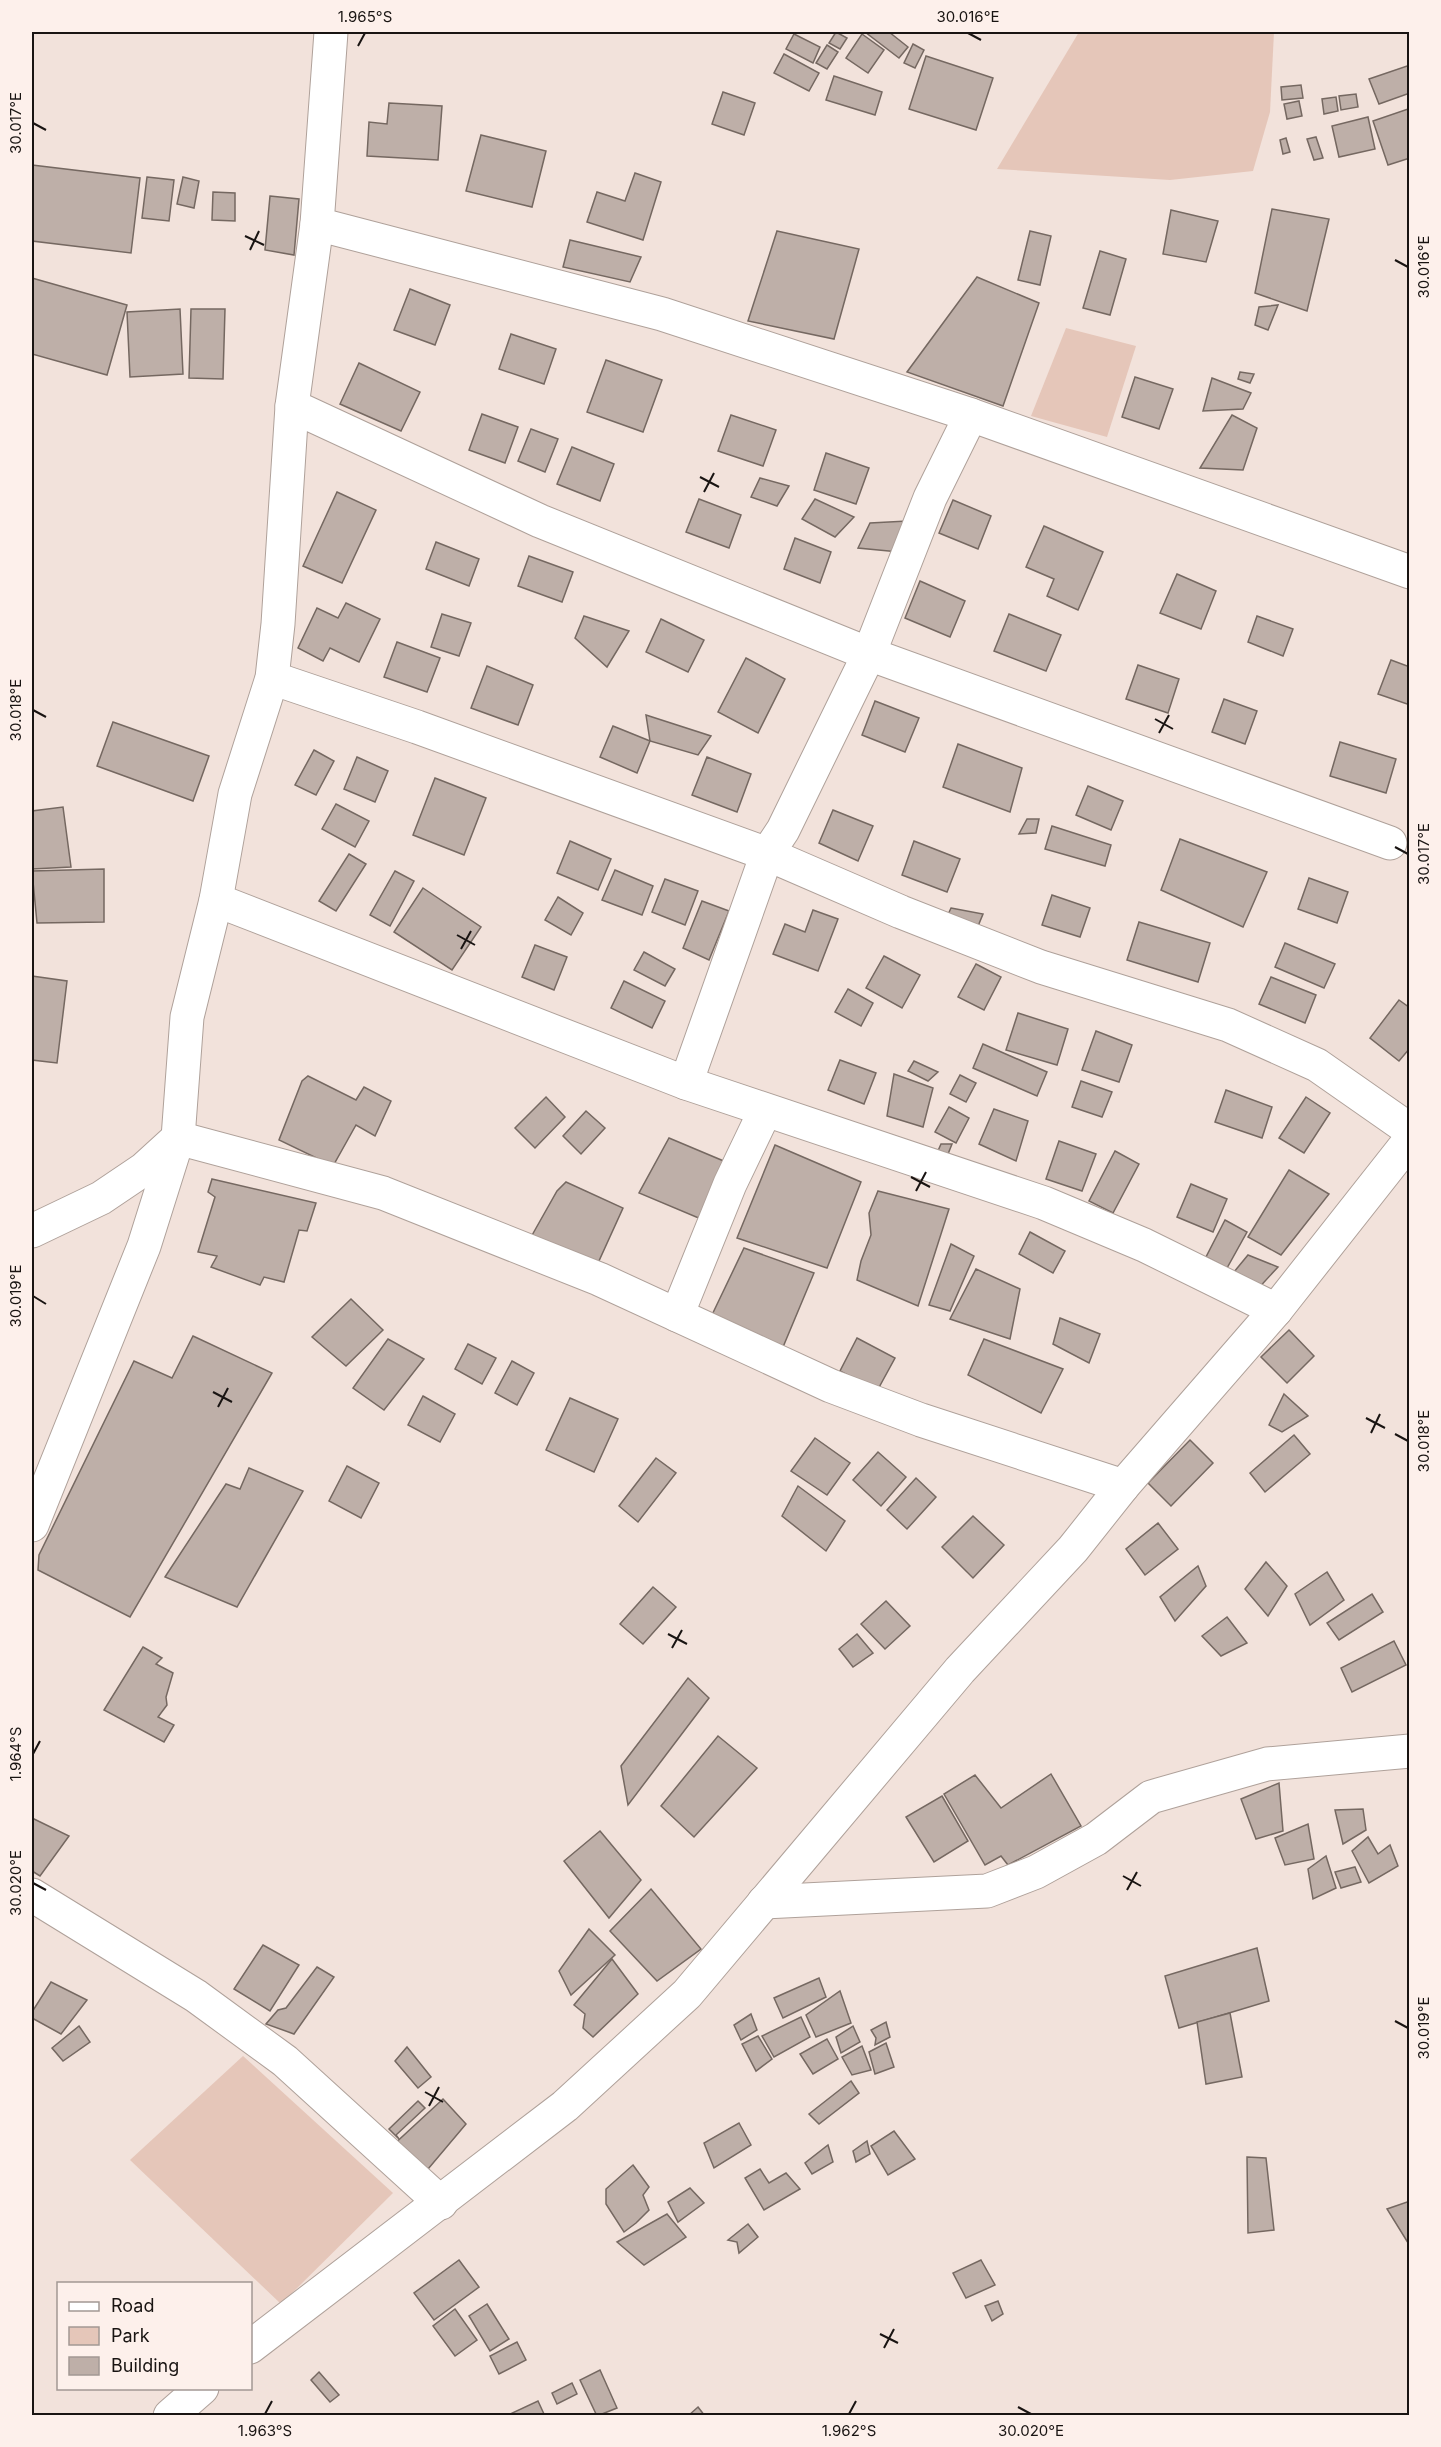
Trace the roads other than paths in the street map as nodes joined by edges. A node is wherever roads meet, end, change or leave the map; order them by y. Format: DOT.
graph roads {
  1 [pos="331,32"];
  2 [pos="317,224"];
  3 [pos="292,406"];
  4 [pos="971,415"];
  5 [pos="1410,572"];
  6 [pos="869,654"];
  7 [pos="272,678"];
  8 [pos="1390,843"];
  9 [pos="767,854"];
  10 [pos="216,900"];
  11 [pos="686,1083"];
  12 [pos="765,1111"];
  13 [pos="1410,1130"];
  14 [pos="178,1138"];
  15 [pos="1410,1140"];
  16 [pos="32,1231"];
  17 [pos="1276,1310"];
  18 [pos="677,1315"];
  19 [pos="1123,1486"];
  20 [pos="32,1526"];
  21 [pos="1410,1751"];
  22 [pos="32,1895"];
  23 [pos="764,1902"];
  24 [pos="441,2203"];
  25 [pos="252,2345"];
  26 [pos="200,2390"];
  27 [pos="170,2415"];
  1 -- 2 [label="street"];
  2 -- 3 [label="street"];
  2 -- 4 [label="street"];
  3 -- 6 [label="street"];
  3 -- 7 [label="street"];
  4 -- 5 [label="street"];
  4 -- 6 [label="street"];
  6 -- 8 [label="street"];
  6 -- 9 [label="street"];
  7 -- 9 [label="street"];
  7 -- 10 [label="street"];
  9 -- 11 [label="street"];
  9 -- 13 [label="street"];
  10 -- 11 [label="street"];
  10 -- 14 [label="street"];
  11 -- 12 [label="street"];
  12 -- 17 [label="street"];
  12 -- 18 [label="street"];
  14 -- 16 [label="street"];
  14 -- 18 [label="street"];
  14 -- 20 [label="street"];
  15 -- 17 [label="street"];
  17 -- 19 [label="street"];
  18 -- 19 [label="street"];
  19 -- 23 [label="street"];
  21 -- 23 [label="street"];
  22 -- 24 [label="street"];
  23 -- 24 [label="street"];
  24 -- 25 [label="street"];
  26 -- 27 [label="street"];
}
